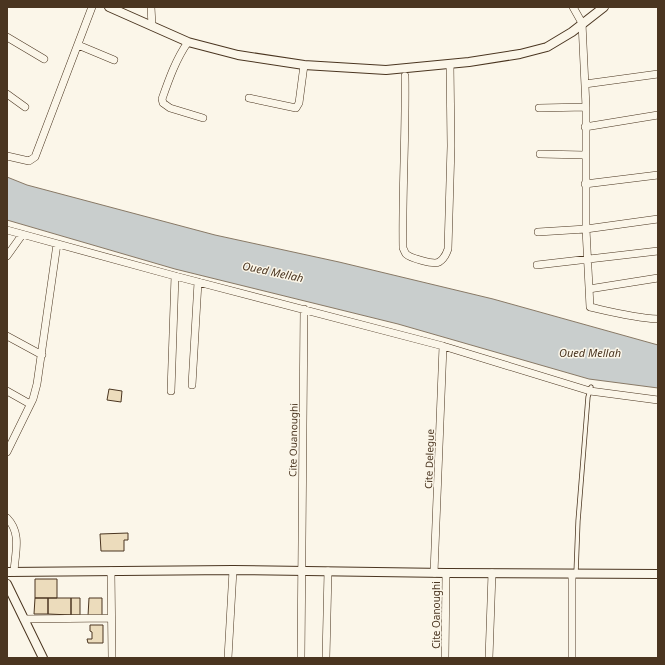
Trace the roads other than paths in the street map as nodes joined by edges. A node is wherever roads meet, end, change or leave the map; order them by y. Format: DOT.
graph roads {
  1 [pos="92,7"];
  2 [pos="109,7"];
  3 [pos="151,7"];
  4 [pos="572,7"];
  5 [pos="604,7"];
  6 [pos="582,24"];
  7 [pos="152,26"];
  8 [pos="7,37"];
  9 [pos="188,42"];
  10 [pos="78,45"];
  11 [pos="44,59"];
  12 [pos="114,60"];
  13 [pos="450,64"];
  14 [pos="304,66"];
  15 [pos="658,74"];
  16 [pos="404,76"];
  17 [pos="585,84"];
  18 [pos="7,94"];
  19 [pos="249,98"];
  20 [pos="25,107"];
  21 [pos="586,107"];
  22 [pos="539,108"];
  23 [pos="658,115"];
  24 [pos="203,118"];
  25 [pos="585,127"];
  26 [pos="540,154"];
  27 [pos="585,155"];
  28 [pos="7,156"];
  29 [pos="658,175"];
  30 [pos="585,184"];
  31 [pos="658,219"];
  32 [pos="586,229"];
  33 [pos="7,230"];
  34 [pos="538,232"];
  35 [pos="22,235"];
  36 [pos="57,244"];
  37 [pos="658,251"];
  38 [pos="7,256"];
  39 [pos="587,260"];
  40 [pos="536,265"];
  41 [pos="175,276"];
  42 [pos="658,278"];
  43 [pos="198,282"];
  44 [pos="589,289"];
  45 [pos="304,310"];
  46 [pos="658,319"];
  47 [pos="7,336"];
  48 [pos="443,346"];
  49 [pos="42,355"];
  50 [pos="192,385"];
  51 [pos="590,389"];
  52 [pos="7,391"];
  53 [pos="171,391"];
  54 [pos="658,400"];
  55 [pos="30,404"];
  56 [pos="7,452"];
  57 [pos="7,518"];
  58 [pos="233,570"];
  59 [pos="111,571"];
  60 [pos="302,571"];
  61 [pos="10,572"];
  62 [pos="328,572"];
  63 [pos="434,573"];
  64 [pos="446,573"];
  65 [pos="492,573"];
  66 [pos="574,574"];
  67 [pos="658,574"];
  68 [pos="7,584"];
  69 [pos="111,618"];
  70 [pos="24,619"];
  71 [pos="43,658"];
  72 [pos="112,658"];
  73 [pos="228,658"];
  74 [pos="301,658"];
  75 [pos="326,658"];
  76 [pos="446,658"];
  77 [pos="489,658"];
  78 [pos="572,658"];
  1 -- 10 [label="street"];
  2 -- 7 [label="street"];
  3 -- 7 [label="street"];
  4 -- 6 [label="street"];
  5 -- 6 [label="street"];
  6 -- 13 [label="street"];
  6 -- 17 [label="street"];
  7 -- 9 [label="street"];
  8 -- 11 [label="street"];
  9 -- 14 [label="street"];
  9 -- 24 [label="street"];
  10 -- 12 [label="street"];
  10 -- 28 [label="street"];
  13 -- 14 [label="street"];
  13 -- 16 [label="street"];
  14 -- 19 [label="street"];
  15 -- 17 [label="street"];
  17 -- 21 [label="street"];
  18 -- 20 [label="street"];
  21 -- 22 [label="street"];
  21 -- 25 [label="street"];
  23 -- 25 [label="street"];
  25 -- 27 [label="street"];
  26 -- 27 [label="street"];
  27 -- 30 [label="street"];
  29 -- 30 [label="street"];
  30 -- 32 [label="street"];
  31 -- 32 [label="street"];
  32 -- 34 [label="street"];
  32 -- 39 [label="street"];
  33 -- 35 [label="street"];
  35 -- 36 [label="street"];
  35 -- 38 [label="street"];
  36 -- 41 [label="street"];
  36 -- 49 [label="street"];
  37 -- 39 [label="street"];
  39 -- 40 [label="street"];
  39 -- 44 [label="street"];
  41 -- 43 [label="street"];
  41 -- 53 [label="street"];
  42 -- 44 [label="street"];
  43 -- 45 [label="street"];
  43 -- 50 [label="street"];
  44 -- 46 [label="street"];
  45 -- 48 [label="street"];
  45 -- 60 [label="street, Cite Ouanoughi"];
  47 -- 49 [label="street"];
  48 -- 51 [label="street"];
  48 -- 63 [label="street, Cite Delegue"];
  49 -- 55 [label="street"];
  51 -- 54 [label="street"];
  51 -- 66 [label="lane"];
  52 -- 55 [label="street"];
  55 -- 56 [label="street"];
  57 -- 61 [label="street"];
  58 -- 59 [label="street"];
  58 -- 60 [label="street"];
  58 -- 73 [label="street"];
  59 -- 61 [label="street"];
  59 -- 69 [label="street"];
  60 -- 62 [label="street"];
  60 -- 74 [label="street, Cite Ouanoughi"];
  62 -- 63 [label="street"];
  62 -- 75 [label="street"];
  63 -- 64 [label="street"];
  64 -- 65 [label="street"];
  64 -- 76 [label="street, Cite Oanoughi"];
  65 -- 66 [label="street"];
  65 -- 77 [label="street"];
  66 -- 67 [label="street"];
  66 -- 78 [label="street"];
  68 -- 70 [label="street"];
  69 -- 70 [label="street"];
  69 -- 72 [label="street"];
  70 -- 71 [label="street"];
}
